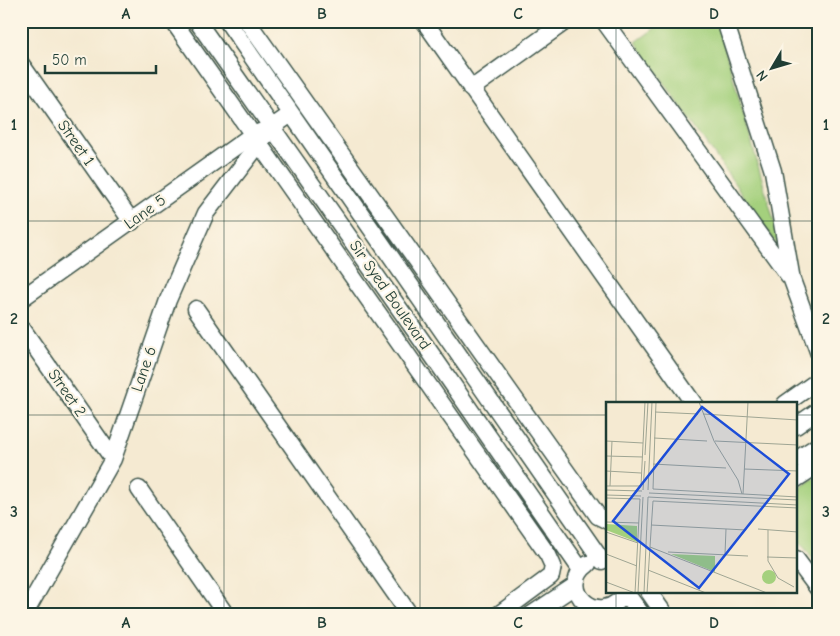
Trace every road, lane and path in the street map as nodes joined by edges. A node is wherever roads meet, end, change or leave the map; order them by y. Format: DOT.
graph roads {
  1 [pos="172,21"];
  2 [pos="197,21"];
  3 [pos="227,21"];
  4 [pos="247,21"];
  5 [pos="424,21"];
  6 [pos="566,21"];
  7 [pos="604,21"];
  8 [pos="725,21"];
  9 [pos="21,64"];
  10 [pos="471,88"];
  11 [pos="291,114"];
  12 [pos="271,128"];
  13 [pos="256,140"];
  14 [pos="132,222"];
  15 [pos="792,280"];
  16 [pos="21,299"];
  17 [pos="196,309"];
  18 [pos="21,327"];
  19 [pos="819,354"];
  20 [pos="437,362"];
  21 [pos="421,374"];
  22 [pos="819,380"];
  23 [pos="693,402"];
  24 [pos="788,402"];
  25 [pos="819,410"];
  26 [pos="798,425"];
  27 [pos="819,445"];
  28 [pos="113,459"];
  29 [pos="798,459"];
  30 [pos="819,464"];
  31 [pos="798,478"];
  32 [pos="139,489"];
  33 [pos="606,520"];
  34 [pos="605,561"];
  35 [pos="798,562"];
  36 [pos="579,577"];
  37 [pos="819,590"];
  38 [pos="625,594"];
  39 [pos="627,594"];
  40 [pos="650,594"];
  41 [pos="25,604"];
  42 [pos="597,612"];
  43 [pos="226,615"];
  44 [pos="410,615"];
  45 [pos="498,615"];
  46 [pos="531,615"];
  47 [pos="642,615"];
  48 [pos="665,615"];
  1 -- 13 [label="street"];
  2 -- 12 [label="street, Sir Syed Boulevard"];
  3 -- 11 [label="street, Sir Syed Boulevard"];
  4 -- 33 [label="street"];
  5 -- 10 [label="street"];
  6 -- 10 [label="street"];
  7 -- 15 [label="street"];
  8 -- 15 [label="street"];
  9 -- 14 [label="street, Street 1"];
  10 -- 23 [label="street"];
  11 -- 12 [label="street, Lane 5"];
  11 -- 34 [label="street, Sir Syed Boulevard"];
  12 -- 13 [label="street, Lane 5"];
  12 -- 20 [label="street, Sir Syed Boulevard"];
  13 -- 14 [label="street, Lane 5"];
  13 -- 21 [label="street"];
  13 -- 28 [label="street, Lane 6"];
  14 -- 16 [label="street, Lane 5"];
  15 -- 19 [label="street"];
  17 -- 44 [label="street"];
  18 -- 28 [label="street, Street 2"];
  20 -- 21 [label="street"];
  20 -- 36 [label="street, Sir Syed Boulevard"];
  21 -- 45 [label="street"];
  22 -- 24 [label="street"];
  25 -- 26 [label="street"];
  27 -- 29 [label="street"];
  28 -- 41 [label="street, Lane 6"];
  30 -- 31 [label="street"];
  32 -- 43 [label="street"];
  34 -- 36 [label="street"];
  35 -- 37 [label="street"];
  36 -- 42 [label="street, Sir Syed Boulevard"];
  36 -- 46 [label="street"];
  38 -- 42 [label="street"];
  39 -- 47 [label="street"];
  40 -- 48 [label="street"];
}
